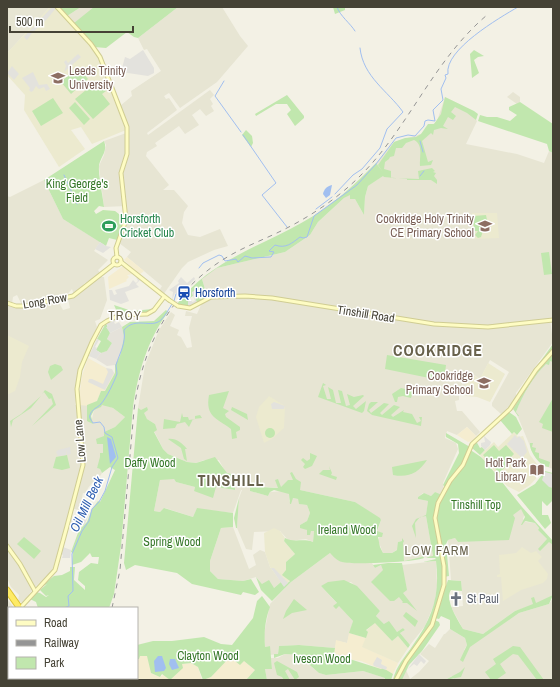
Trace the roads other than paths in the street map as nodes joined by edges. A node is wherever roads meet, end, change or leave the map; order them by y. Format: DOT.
graph roads {
  1 [pos="57,7"];
  2 [pos="117,257"];
  3 [pos="121,262"];
  4 [pos="114,264"];
  5 [pos="164,297"];
  6 [pos="7,303"];
  7 [pos="553,320"];
  8 [pos="553,351"];
  9 [pos="7,546"];
  10 [pos="7,590"];
  11 [pos="34,591"];
  12 [pos="20,606"];
  13 [pos="396,680"];
  1 -- 2 [label="street"];
  2 -- 3 [label="street"];
  2 -- 4 [label="street"];
  3 -- 4 [label="street"];
  3 -- 5 [label="street"];
  4 -- 6 [label="street, Long Row"];
  5 -- 7 [label="street, Tinshill Road, bridge"];
  5 -- 11 [label="street, Low Lane"];
  8 -- 13 [label="street"];
  9 -- 11 [label="street"];
  10 -- 12 [label="highway"];
  11 -- 12 [label="street, Low Lane"];
}
